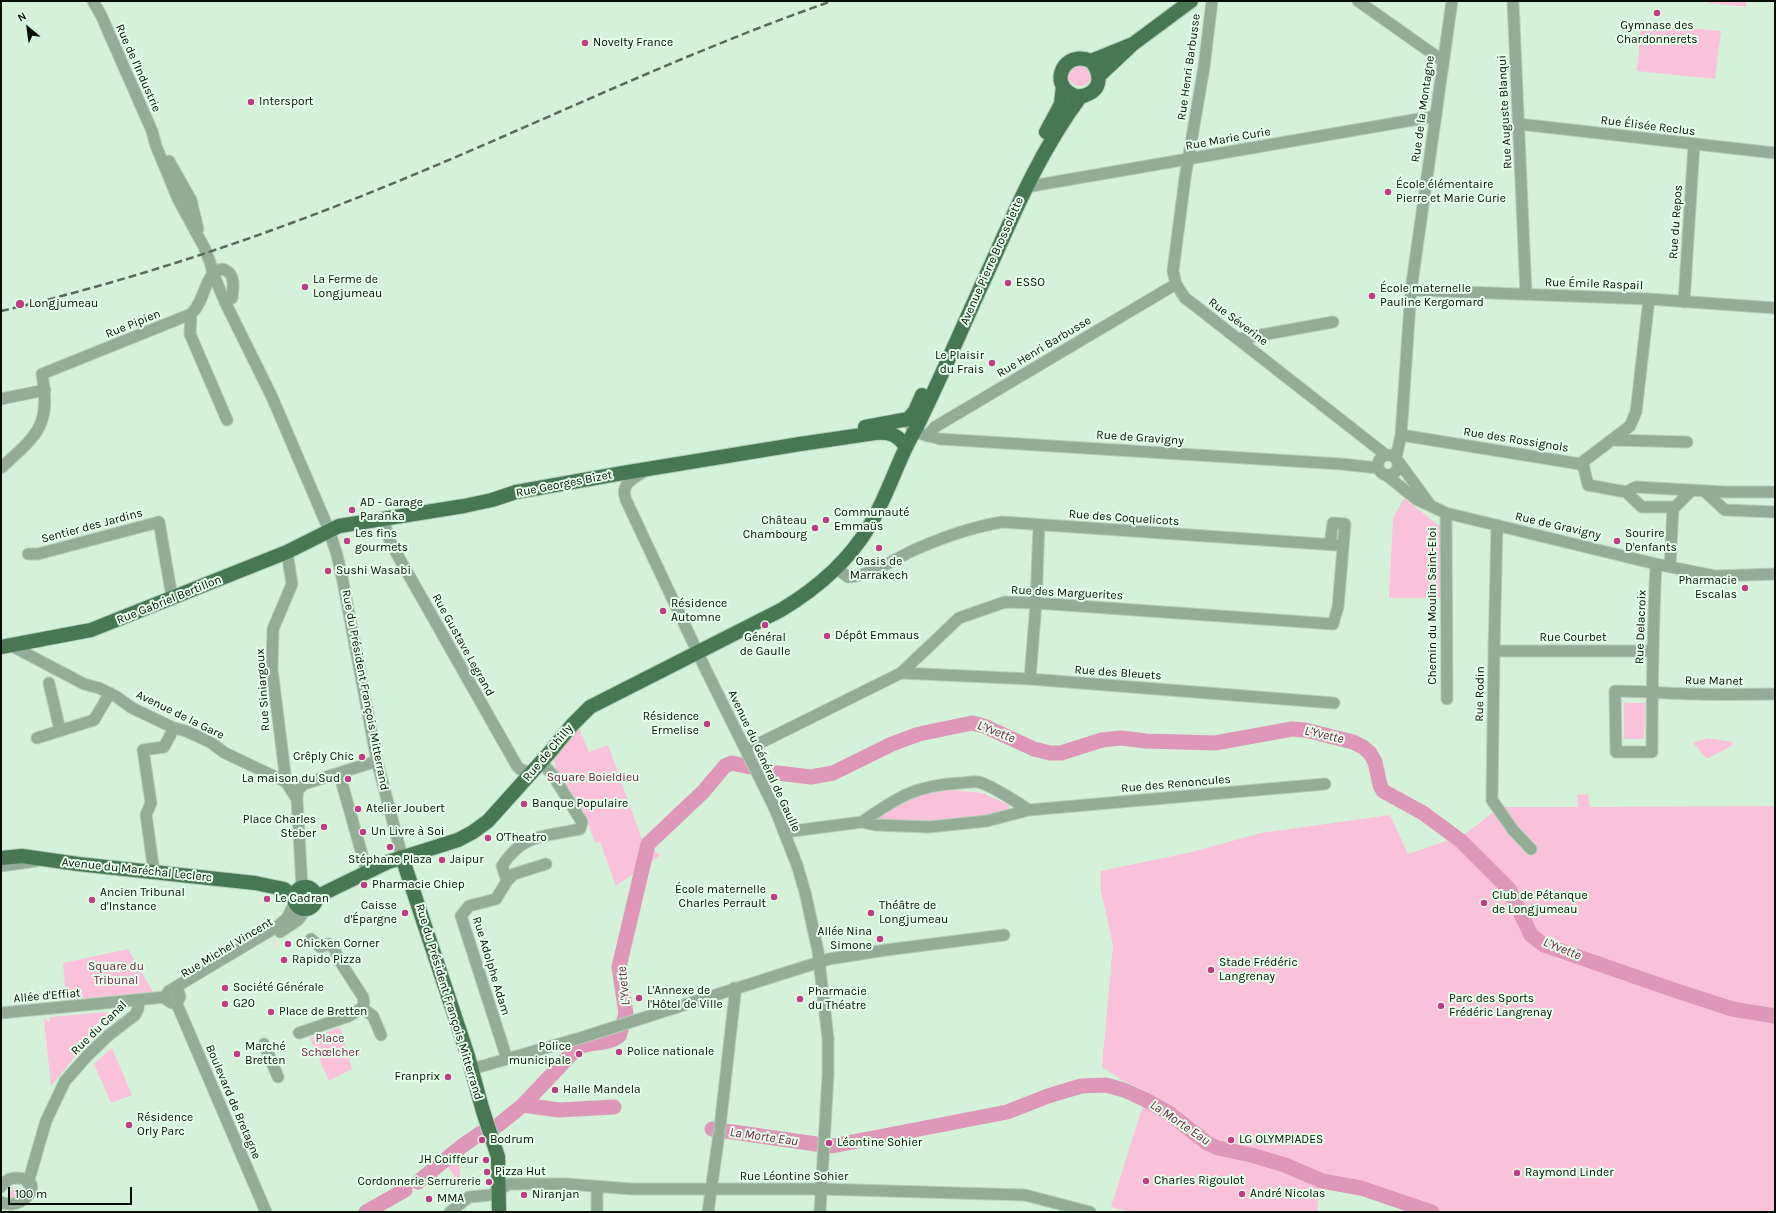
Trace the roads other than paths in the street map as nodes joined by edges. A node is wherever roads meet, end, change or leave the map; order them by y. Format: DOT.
graph roads {
  1 [pos="93,1"];
  2 [pos="100,1"];
  3 [pos="1191,1"];
  4 [pos="1212,1"];
  5 [pos="1358,1"];
  6 [pos="1452,1"];
  7 [pos="1513,1"];
  8 [pos="101,15"];
  9 [pos="1133,44"];
  10 [pos="1091,61"];
  11 [pos="1443,61"];
  12 [pos="1099,76"];
  13 [pos="1063,86"];
  14 [pos="1081,96"];
  15 [pos="1436,116"];
  16 [pos="1519,124"];
  17 [pos="1694,145"];
  18 [pos="1775,153"];
  19 [pos="1189,160"];
  20 [pos="1026,187"];
  21 [pos="212,265"];
  22 [pos="1176,284"];
  23 [pos="1411,290"];
  24 [pos="1526,294"];
  25 [pos="1649,299"];
  26 [pos="1684,302"];
  27 [pos="1775,308"];
  28 [pos="192,314"];
  29 [pos="1333,322"];
  30 [pos="1239,339"];
  31 [pos="45,395"];
  32 [pos="1,399"];
  33 [pos="227,420"];
  34 [pos="916,429"];
  35 [pos="1401,435"];
  36 [pos="1613,440"];
  37 [pos="1687,442"];
  38 [pos="800,444"];
  39 [pos="906,447"];
  40 [pos="1393,458"];
  41 [pos="1580,464"];
  42 [pos="1,468"];
  43 [pos="648,469"];
  44 [pos="1382,472"];
  45 [pos="1692,490"];
  46 [pos="1704,491"];
  47 [pos="1626,492"];
  48 [pos="1775,492"];
  49 [pos="1432,506"];
  50 [pos="1673,507"];
  51 [pos="1775,512"];
  52 [pos="1446,513"];
  53 [pos="384,519"];
  54 [pos="1039,525"];
  55 [pos="1497,525"];
  56 [pos="329,530"];
  57 [pos="1330,544"];
  58 [pos="1343,545"];
  59 [pos="287,552"];
  60 [pos="28,554"];
  61 [pos="1656,564"];
  62 [pos="1670,567"];
  63 [pos="836,568"];
  64 [pos="1775,574"];
  65 [pos="172,597"];
  66 [pos="1036,603"];
  67 [pos="5,645"];
  68 [pos="1494,651"];
  69 [pos="1653,651"];
  70 [pos="698,652"];
  71 [pos="901,673"];
  72 [pos="1030,679"];
  73 [pos="49,683"];
  74 [pos="1653,692"];
  75 [pos="110,693"];
  76 [pos="1775,694"];
  77 [pos="1447,699"];
  78 [pos="1334,703"];
  79 [pos="174,728"];
  80 [pos="60,730"];
  81 [pos="37,738"];
  82 [pos="746,750"];
  83 [pos="377,762"];
  84 [pos="542,762"];
  85 [pos="339,773"];
  86 [pos="531,773"];
  87 [pos="286,782"];
  88 [pos="1325,784"];
  89 [pos="297,799"];
  90 [pos="1029,810"];
  91 [pos="862,822"];
  92 [pos="785,832"];
  93 [pos="1531,849"];
  94 [pos="402,857"];
  95 [pos="1,858"];
  96 [pos="43,860"];
  97 [pos="546,864"];
  98 [pos="1,866"];
  99 [pos="154,872"];
  100 [pos="366,872"];
  101 [pos="507,881"];
  102 [pos="299,897"];
  103 [pos="1004,935"];
  104 [pos="311,939"];
  105 [pos="819,962"];
  106 [pos="734,988"];
  107 [pos="174,996"];
  108 [pos="139,1000"];
  109 [pos="362,1008"];
  110 [pos="1,1013"];
  111 [pos="300,1034"];
  112 [pos="381,1035"];
  113 [pos="264,1044"];
  114 [pos="507,1059"];
  115 [pos="472,1069"];
  116 [pos="278,1077"];
  117 [pos="3,1182"];
  118 [pos="28,1183"];
  119 [pos="597,1187"];
  120 [pos="712,1189"];
  121 [pos="821,1189"];
  122 [pos="498,1192"];
  123 [pos="6,1207"];
  124 [pos="266,1212"];
  125 [pos="450,1212"];
  126 [pos="500,1212"];
  127 [pos="597,1212"];
  128 [pos="708,1212"];
  129 [pos="820,1212"];
  130 [pos="1090,1212"];
  1 -- 8 [label="street, Rue de l'Industrie"];
  2 -- 8 [label="street, Rue de l'Industrie"];
  3 -- 9 [label="main road, Avenue Pierre Brossolette"];
  4 -- 19 [label="street, Rue Henri Barbusse"];
  5 -- 11 [label="street"];
  6 -- 11 [label="street, Rue de la Montagne"];
  7 -- 16 [label="street, Rue Auguste Blanqui"];
  8 -- 21 [label="street, Rue de l'Industrie"];
  9 -- 10 [label="main road, Avenue Pierre Brossolette"];
  9 -- 12 [label="main road, Avenue Pierre Brossolette"];
  10 -- 12 [label="main road"];
  10 -- 13 [label="main road, Avenue Pierre Brossolette"];
  11 -- 15 [label="street, Rue de la Montagne"];
  12 -- 14 [label="main road, Avenue Pierre Brossolette"];
  13 -- 14 [label="main road"];
  13 -- 34 [label="main road, Avenue Pierre Brossolette"];
  14 -- 20 [label="main road, Avenue Pierre Brossolette"];
  15 -- 19 [label="street, Rue Marie Curie"];
  15 -- 23 [label="street, Rue de la Montagne"];
  16 -- 17 [label="street, Rue Élisée Reclus"];
  16 -- 24 [label="street, Rue Auguste Blanqui"];
  17 -- 18 [label="street, Rue Élisée Reclus"];
  17 -- 26 [label="street, Rue du Repos"];
  19 -- 20 [label="street, Rue Marie Curie"];
  19 -- 22 [label="street, Rue Séverine"];
  20 -- 34 [label="main road, Avenue Pierre Brossolette"];
  21 -- 28 [label="street"];
  21 -- 56 [label="street, Rue du Président François Mitterrand"];
  22 -- 30 [label="street, Rue Séverine"];
  22 -- 34 [label="street, Rue Henri Barbusse"];
  23 -- 24 [label="street, Rue Émile Raspail"];
  23 -- 35 [label="street, Rue de la Montagne"];
  24 -- 25 [label="street, Rue Émile Raspail"];
  25 -- 26 [label="street, Rue Émile Raspail"];
  25 -- 36 [label="street, Rue des Rossignols"];
  26 -- 27 [label="street, Rue Émile Raspail"];
  28 -- 31 [label="street, Rue Pipien"];
  28 -- 33 [label="street"];
  29 -- 30 [label="street"];
  30 -- 40 [label="street, Rue Séverine"];
  31 -- 32 [label="street"];
  31 -- 42 [label="street"];
  34 -- 38 [label="main road, Rue Georges Bizet"];
  34 -- 39 [label="main road, Rue de Chilly"];
  34 -- 44 [label="street, Rue de Gravigny"];
  35 -- 40 [label="street, Rue de la Montagne"];
  35 -- 41 [label="street, Rue des Rossignols"];
  36 -- 37 [label="street"];
  36 -- 41 [label="street, Rue des Rossignols"];
  38 -- 39 [label="main road, Rue Georges Bizet"];
  38 -- 43 [label="main road, Rue Georges Bizet"];
  39 -- 63 [label="main road, Rue de Chilly"];
  40 -- 44 [label="street"];
  40 -- 44 [label="street"];
  40 -- 49 [label="street, Rue de Gravigny"];
  41 -- 47 [label="street"];
  43 -- 53 [label="main road, Rue Georges Bizet"];
  43 -- 70 [label="street, Avenue du Général de Gaulle"];
  44 -- 49 [label="street, Rue de Gravigny"];
  45 -- 46 [label="street"];
  45 -- 47 [label="street"];
  45 -- 50 [label="street"];
  46 -- 48 [label="street"];
  46 -- 51 [label="street"];
  47 -- 50 [label="street"];
  49 -- 52 [label="street, Rue de Gravigny"];
  50 -- 62 [label="street"];
  52 -- 55 [label="street, Rue de Gravigny"];
  52 -- 77 [label="street, Chemin du Moulin Saint-Eloi"];
  53 -- 56 [label="main road, Rue Georges Bizet"];
  53 -- 86 [label="street, Rue Gustave Legrand"];
  54 -- 57 [label="street, Rue des Coquelicots"];
  54 -- 63 [label="street, Rue des Coquelicots"];
  54 -- 66 [label="street"];
  55 -- 61 [label="street, Rue de Gravigny"];
  55 -- 68 [label="street, Rue Rodin"];
  56 -- 59 [label="main road, Rue Gabriel Bertillon"];
  56 -- 83 [label="street, Rue du Président François Mitterrand"];
  57 -- 58 [label="street, Rue des Coquelicots"];
  57 -- 58 [label="street"];
  58 -- 66 [label="street, Rue des Marguerites"];
  59 -- 65 [label="main road, Rue Gabriel Bertillon"];
  59 -- 87 [label="street, Rue Siniargoux"];
  60 -- 65 [label="street, Sentier des Jardins"];
  61 -- 62 [label="street, Rue de Gravigny"];
  61 -- 69 [label="street, Rue Delacroix"];
  62 -- 64 [label="street, Rue de Gravigny"];
  63 -- 70 [label="main road, Rue de Chilly"];
  65 -- 67 [label="main road, Rue Gabriel Bertillon"];
  66 -- 71 [label="street, Rue des Marguerites"];
  66 -- 72 [label="street"];
  67 -- 75 [label="street, Avenue de la Gare"];
  68 -- 69 [label="street, Rue Courbet"];
  68 -- 93 [label="street, Rue Rodin"];
  69 -- 74 [label="street, Rue Delacroix"];
  70 -- 82 [label="street, Avenue du Général de Gaulle"];
  70 -- 84 [label="main road, Rue de Chilly"];
  71 -- 72 [label="street, Rue des Bleuets"];
  71 -- 82 [label="street, Rue des Marguerites"];
  72 -- 78 [label="street, Rue des Bleuets"];
  73 -- 80 [label="street"];
  74 -- 74 [label="street, Rue Delacroix"];
  74 -- 76 [label="street, Rue Manet"];
  75 -- 79 [label="street, Avenue de la Gare"];
  75 -- 80 [label="street"];
  79 -- 87 [label="street, Avenue de la Gare"];
  79 -- 99 [label="street"];
  80 -- 81 [label="street"];
  82 -- 92 [label="street, Avenue du Général de Gaulle"];
  83 -- 85 [label="street"];
  83 -- 94 [label="street, Rue du Président François Mitterrand"];
  84 -- 86 [label="main road, Rue de Chilly"];
  84 -- 101 [label="street"];
  85 -- 89 [label="street"];
  85 -- 100 [label="street"];
  86 -- 94 [label="main road, Rue de Chilly"];
  87 -- 89 [label="street"];
  88 -- 90 [label="street, Rue des Renoncules"];
  89 -- 102 [label="street"];
  90 -- 91 [label="street, Rue des Renoncules"];
  90 -- 91 [label="street, Rue des Renoncules"];
  91 -- 92 [label="street, Rue des Renoncules"];
  92 -- 105 [label="street, Avenue du Général de Gaulle"];
  94 -- 100 [label="main road"];
  94 -- 115 [label="main road, Rue du Président François Mitterrand"];
  95 -- 96 [label="main road"];
  96 -- 98 [label="street, Avenue du Maréchal Leclerc"];
  96 -- 99 [label="main road, Avenue du Maréchal Leclerc"];
  97 -- 101 [label="street, Rue Adolphe Adam"];
  99 -- 102 [label="main road, Avenue du Maréchal Leclerc"];
  100 -- 102 [label="main road"];
  101 -- 114 [label="street, Rue Adolphe Adam"];
  102 -- 107 [label="street, Rue Michel Vincent"];
  103 -- 105 [label="street"];
  104 -- 109 [label="street"];
  105 -- 106 [label="street"];
  105 -- 121 [label="street, Avenue du Général de Gaulle"];
  106 -- 114 [label="street"];
  106 -- 120 [label="street"];
  107 -- 108 [label="street, Allée d'Effiat"];
  107 -- 124 [label="street, Boulevard de Bretagne"];
  108 -- 110 [label="street, Allée d'Effiat"];
  108 -- 118 [label="street, Rue du Canal"];
  109 -- 111 [label="street"];
  109 -- 112 [label="street"];
  113 -- 116 [label="street"];
  114 -- 115 [label="street"];
  115 -- 122 [label="main road, Rue du Président François Mitterrand"];
  117 -- 118 [label="street"];
  118 -- 123 [label="street"];
  119 -- 120 [label="street, Rue Léontine Sohier"];
  119 -- 122 [label="street, Rue Léontine Sohier"];
  119 -- 127 [label="street"];
  120 -- 121 [label="street, Rue Léontine Sohier"];
  120 -- 128 [label="street"];
  121 -- 129 [label="street, Avenue du Général de Gaulle"];
  121 -- 130 [label="street, Rue Léontine Sohier"];
  122 -- 125 [label="street, Rue Léontine Sohier"];
  122 -- 126 [label="main road, Rue du Président François Mitterrand"];
}
